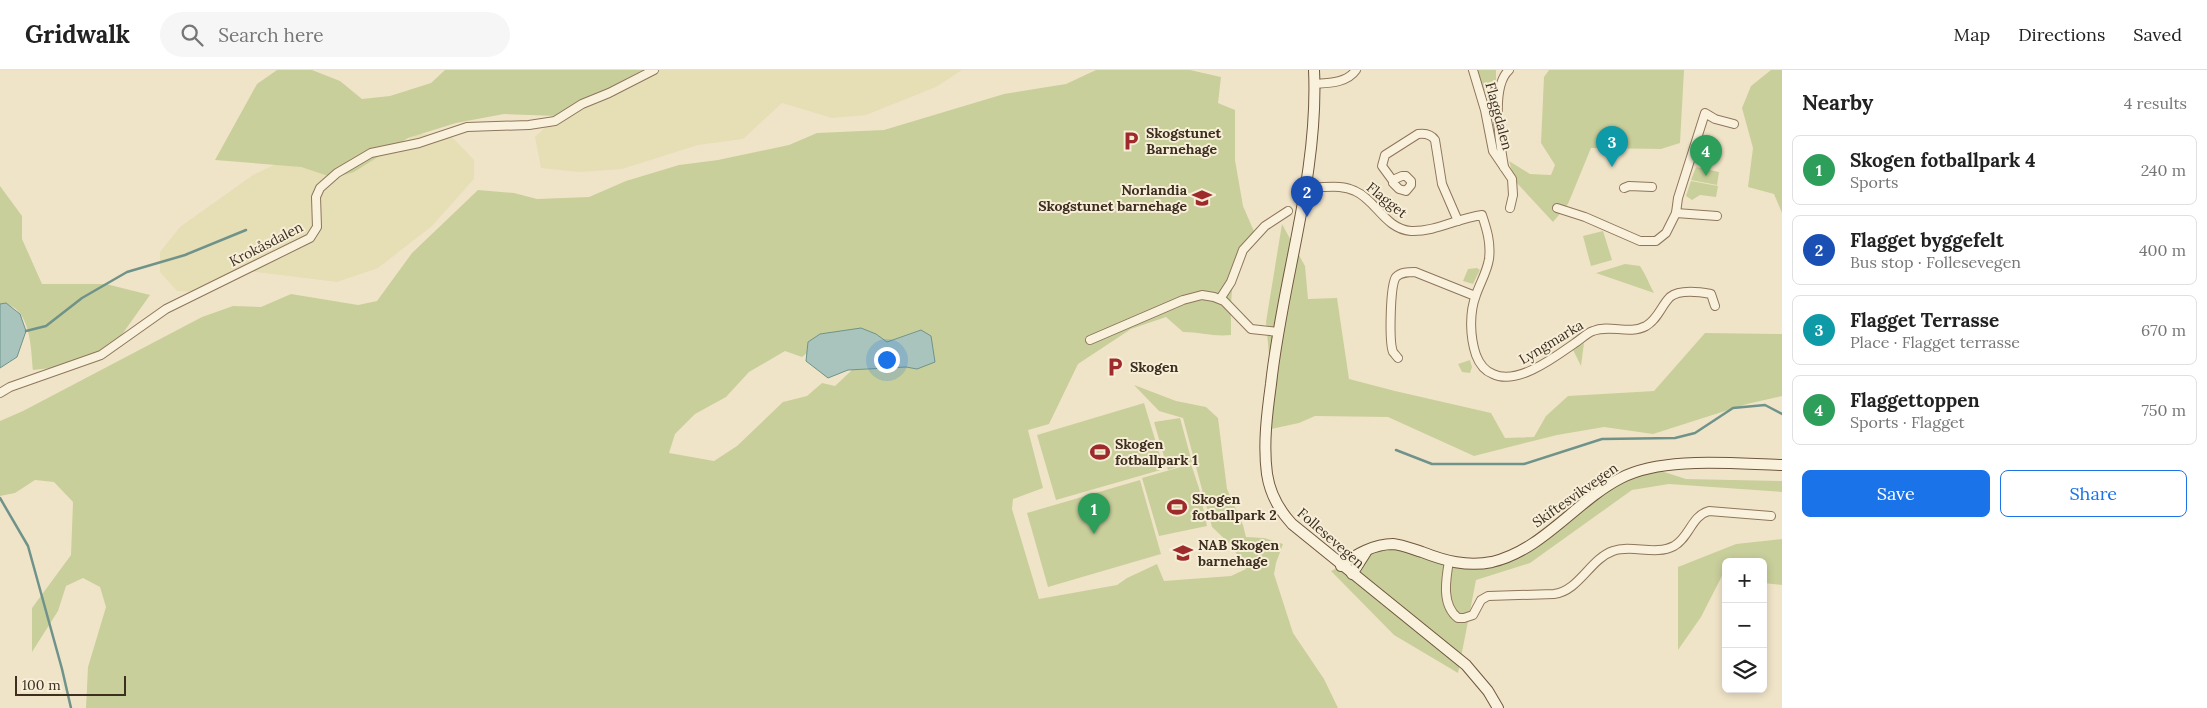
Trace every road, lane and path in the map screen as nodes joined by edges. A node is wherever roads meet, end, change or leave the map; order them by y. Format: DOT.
graph roads {
  1 [pos="654,70"];
  2 [pos="1314,70"];
  3 [pos="1356,70"];
  4 [pos="1473,70"];
  5 [pos="1509,70"];
  6 [pos="1314,84"];
  7 [pos="1734,124"];
  8 [pos="1504,167"];
  9 [pos="1393,181"];
  10 [pos="1305,187"];
  11 [pos="1652,187"];
  12 [pos="1624,188"];
  13 [pos="1510,208"];
  14 [pos="1557,208"];
  15 [pos="1288,211"];
  16 [pos="1676,213"];
  17 [pos="1482,215"];
  18 [pos="1716,216"];
  19 [pos="1458,221"];
  20 [pos="1475,296"];
  21 [pos="1220,299"];
  22 [pos="1715,306"];
  23 [pos="1278,332"];
  24 [pos="1090,340"];
  25 [pos="1398,358"];
  26 [pos="0,394"];
  27 [pos="1782,465"];
  28 [pos="1771,516"];
  29 [pos="1366,552"];
  30 [pos="1449,561"];
  31 [pos="1341,566"];
  32 [pos="1352,574"];
  33 [pos="1498,708"];
  1 -- 26 [label="street, Krokåsdalen"];
  2 -- 6 [label="main road, Follesevegen"];
  3 -- 6 [label="street"];
  4 -- 8 [label="street, Flaggdalen"];
  5 -- 8 [label="street, Flaggdalen"];
  6 -- 10 [label="main road, Follesevegen"];
  7 -- 16 [label="street"];
  8 -- 13 [label="street, Flaggdalen"];
  9 -- 19 [label="street"];
  10 -- 19 [label="street, Flagget"];
  10 -- 23 [label="main road, Follesevegen"];
  11 -- 12 [label="street"];
  14 -- 16 [label="street"];
  15 -- 21 [label="street"];
  16 -- 18 [label="street"];
  17 -- 19 [label="street, Flagget"];
  17 -- 20 [label="street, Lyngmarka"];
  20 -- 22 [label="street, Lyngmarka"];
  20 -- 25 [label="street"];
  21 -- 23 [label="street"];
  21 -- 24 [label="street"];
  23 -- 31 [label="main road, Follesevegen"];
  27 -- 30 [label="main road, Skiftesvikvegen"];
  28 -- 30 [label="street"];
  29 -- 30 [label="main road, Skiftesvikvegen"];
  29 -- 31 [label="main road, Skiftesvikvegen"];
  29 -- 32 [label="main road"];
  31 -- 32 [label="main road, Follesevegen"];
  32 -- 33 [label="main road, Follesevegen"];
}
